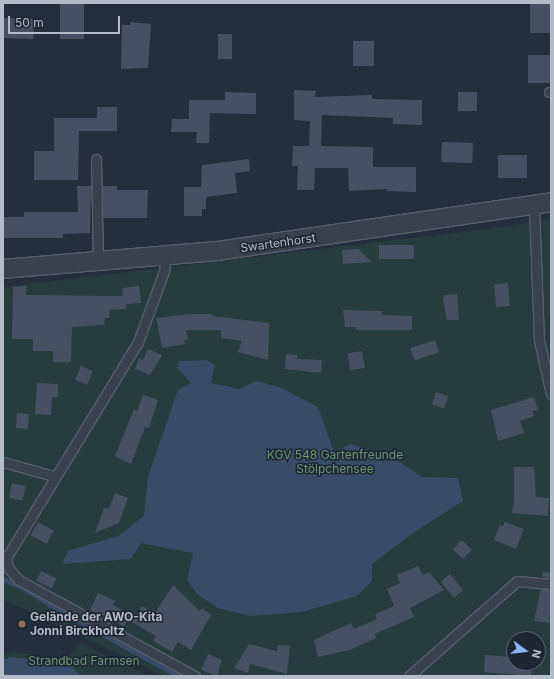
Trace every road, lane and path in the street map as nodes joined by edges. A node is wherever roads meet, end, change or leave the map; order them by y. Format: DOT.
graph roads {
  1 [pos="96,159"];
  2 [pos="542,203"];
  3 [pos="166,255"];
  4 [pos="98,261"];
  5 [pos="3,268"];
  6 [pos="551,394"];
  7 [pos="3,462"];
  8 [pos="54,476"];
  9 [pos="551,584"];
  10 [pos="196,676"];
  11 [pos="409,676"];
  1 -- 4 [label="lane"];
  2 -- 3 [label="street, Swartenhorst"];
  2 -- 6 [label="lane"];
  3 -- 4 [label="street, Swartenhorst"];
  3 -- 8 [label="lane"];
  4 -- 5 [label="street, Swartenhorst"];
  7 -- 8 [label="lane"];
  8 -- 10 [label="lane"];
  9 -- 11 [label="lane"];
}
